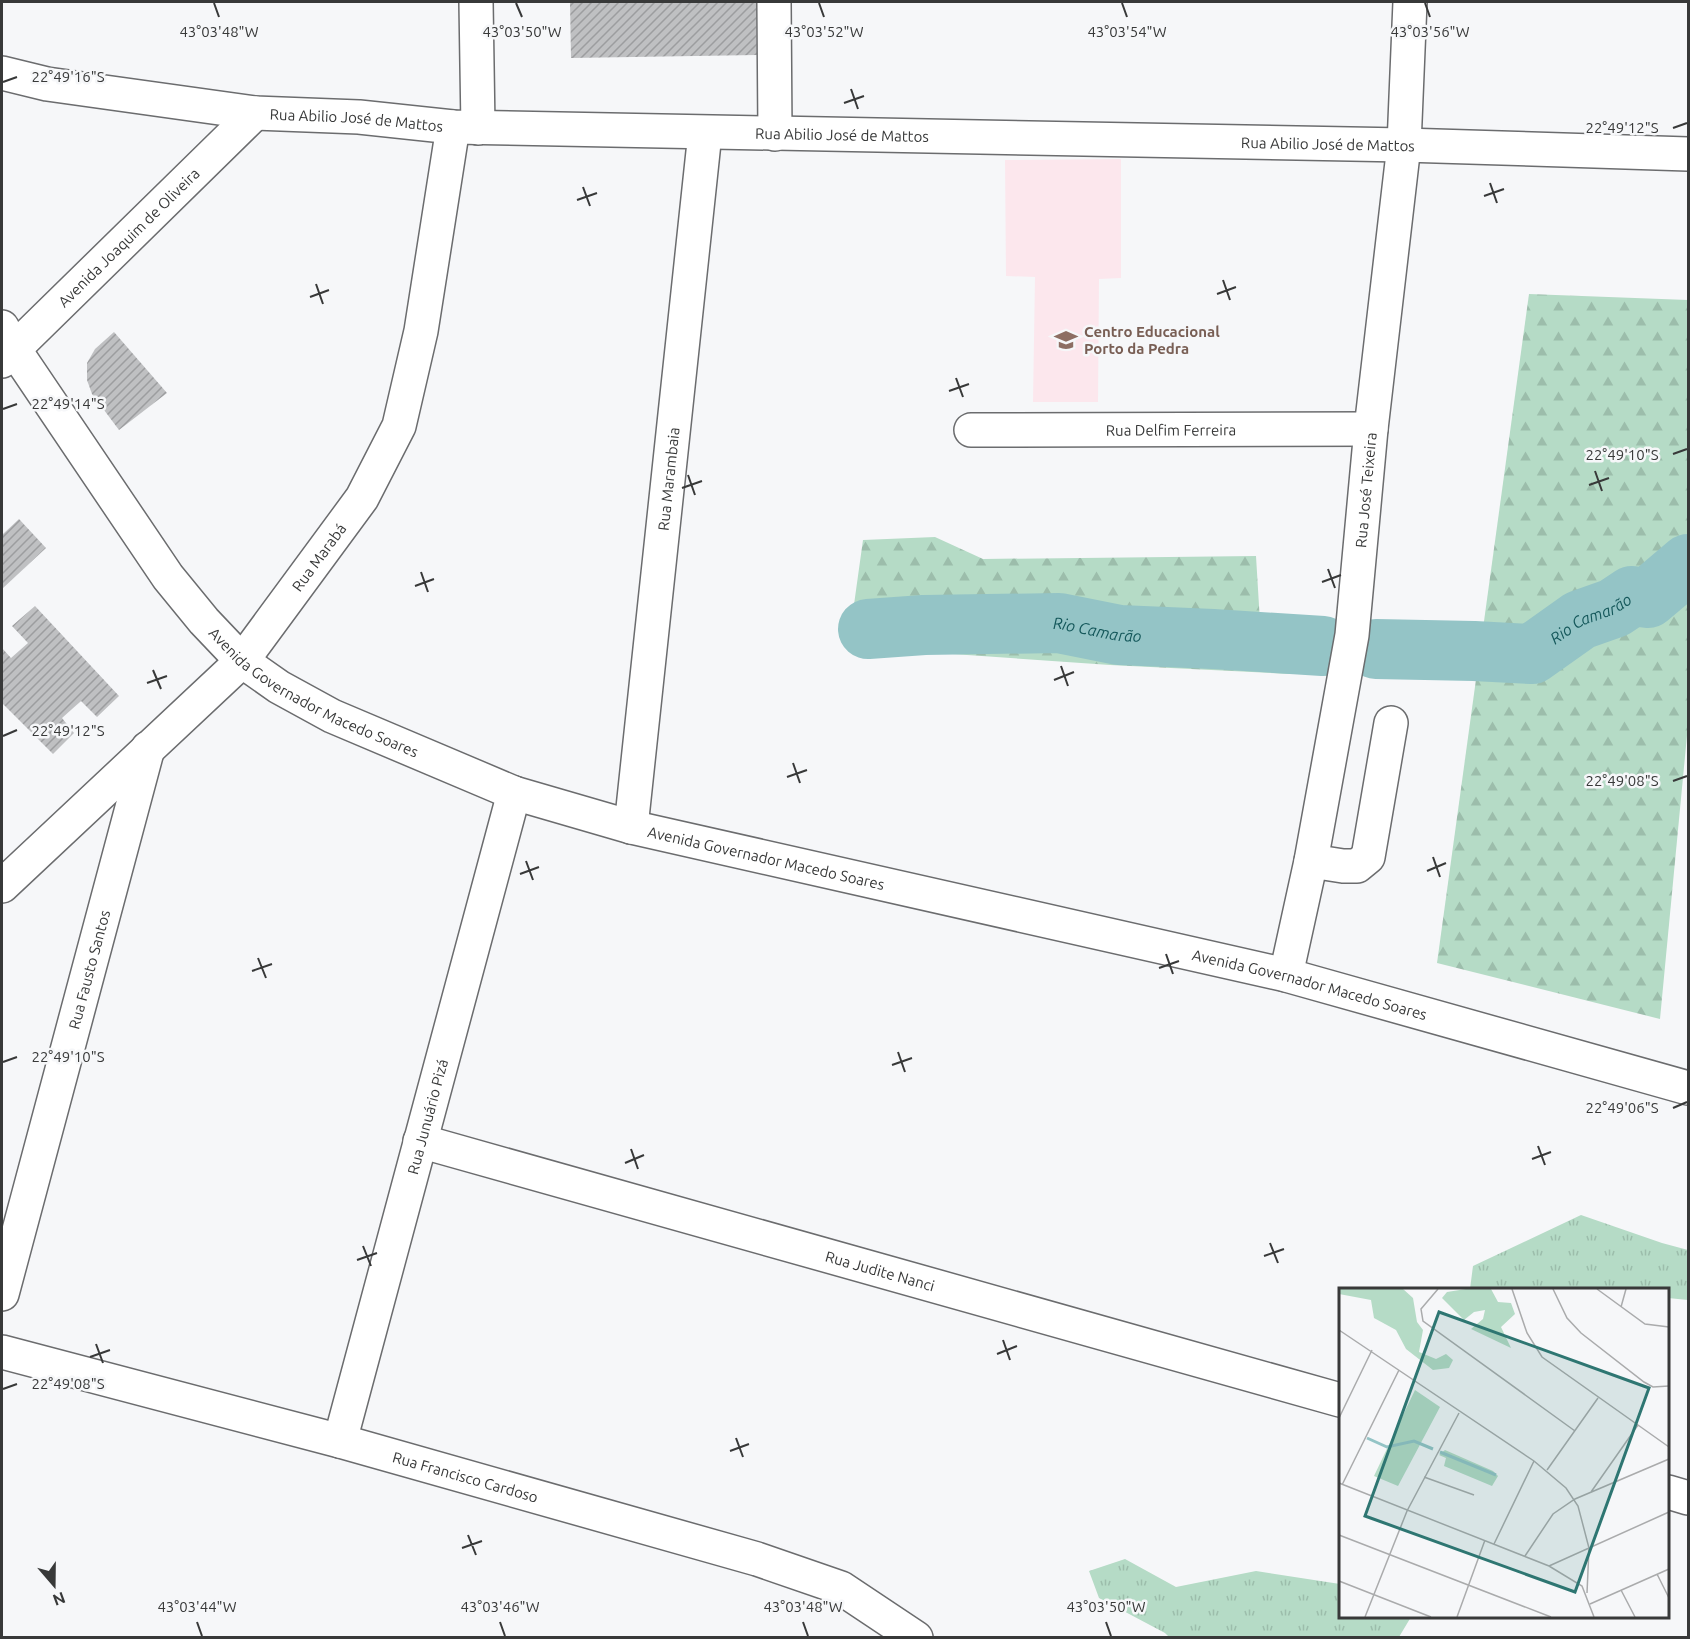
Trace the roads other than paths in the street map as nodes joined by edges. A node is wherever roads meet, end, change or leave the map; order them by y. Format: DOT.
graph roads {
  1 [pos="476,2"];
  2 [pos="774,2"];
  3 [pos="1410,2"];
  4 [pos="2,73"];
  5 [pos="255,113"];
  6 [pos="465,128"];
  7 [pos="705,133"];
  8 [pos="775,134"];
  9 [pos="1404,145"];
  10 [pos="1689,154"];
  11 [pos="6,346"];
  12 [pos="1371,429"];
  13 [pos="971,430"];
  14 [pos="242,661"];
  15 [pos="1391,723"];
  16 [pos="148,748"];
  17 [pos="514,793"];
  18 [pos="631,827"];
  19 [pos="1311,861"];
  20 [pos="2,886"];
  21 [pos="1286,975"];
  22 [pos="1689,1088"];
  23 [pos="420,1141"];
  24 [pos="2,1294"];
  25 [pos="2,1352"];
  26 [pos="1339,1399"];
  27 [pos="340,1441"];
  28 [pos="1669,1492"];
  29 [pos="1689,1498"];
  30 [pos="916,1638"];
  1 -- 6 [label="street, Rua Marabá"];
  2 -- 8 [label="street"];
  3 -- 9 [label="street, Rua José Teixeira"];
  4 -- 5 [label="street, Rua Abilio José de Mattos"];
  5 -- 6 [label="street, Rua Abilio José de Mattos"];
  5 -- 11 [label="street, Avenida Joaquim de Oliveira"];
  6 -- 7 [label="street, Rua Abilio José de Mattos"];
  6 -- 14 [label="street, Rua Marabá"];
  7 -- 8 [label="street, Rua Abilio José de Mattos"];
  7 -- 18 [label="street, Rua Marambaia"];
  8 -- 9 [label="street, Rua Abilio José de Mattos"];
  9 -- 10 [label="street, Rua Abilio José de Mattos"];
  9 -- 12 [label="street, Rua José Teixeira"];
  11 -- 14 [label="street, Avenida Governador Macedo Soares"];
  12 -- 13 [label="street, Rua Delfim Ferreira"];
  12 -- 19 [label="street, Rua José Teixeira"];
  14 -- 16 [label="street, Rua Marabá"];
  14 -- 17 [label="street, Avenida Governador Macedo Soares"];
  15 -- 19 [label="street"];
  16 -- 20 [label="street, Rua Marabá"];
  16 -- 24 [label="street, Rua Fausto Santos"];
  17 -- 18 [label="street, Avenida Governador Macedo Soares"];
  17 -- 23 [label="street, Rua Junuário Pizá"];
  18 -- 21 [label="street, Avenida Governador Macedo Soares"];
  19 -- 21 [label="street, Rua José Teixeira"];
  21 -- 22 [label="street, Avenida Governador Macedo Soares"];
  23 -- 26 [label="street, Rua Judite Nanci"];
  23 -- 27 [label="street, Rua Junuário Pizá"];
  25 -- 27 [label="street, Rua Francisco Cardoso"];
  27 -- 30 [label="street, Rua Francisco Cardoso"];
  28 -- 29 [label="street"];
}
